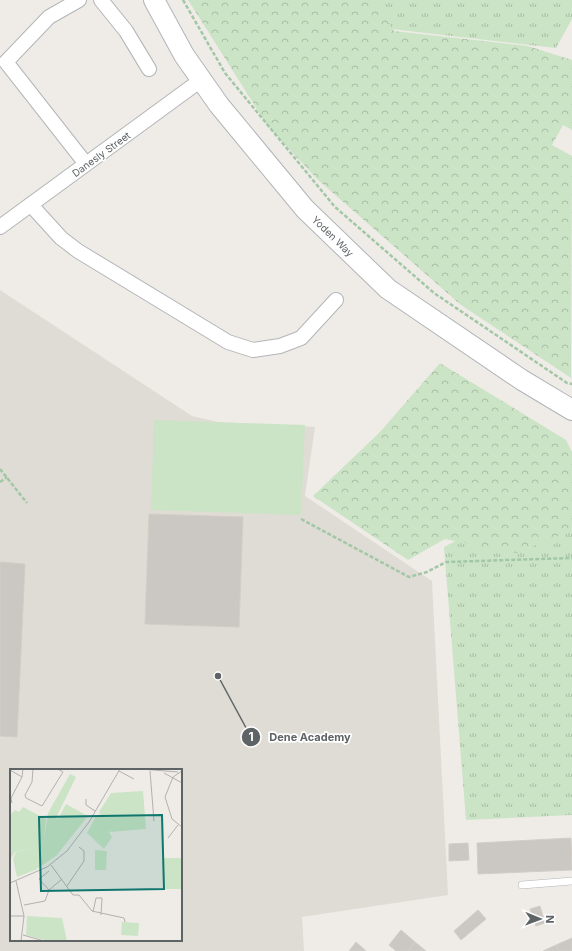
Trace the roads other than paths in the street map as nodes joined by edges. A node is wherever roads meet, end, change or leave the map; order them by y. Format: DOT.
graph roads {
  1 [pos="80,0"];
  2 [pos="102,0"];
  3 [pos="154,0"];
  4 [pos="3,61"];
  5 [pos="149,69"];
  6 [pos="201,80"];
  7 [pos="86,164"];
  8 [pos="31,204"];
  9 [pos="0,227"];
  10 [pos="336,300"];
  11 [pos="572,410"];
  12 [pos="572,881"];
  13 [pos="522,885"];
  1 -- 4 [label="street"];
  2 -- 5 [label="street"];
  3 -- 6 [label="main road, Yoden Way"];
  4 -- 7 [label="street"];
  6 -- 7 [label="street, Danesly Street"];
  6 -- 11 [label="main road, Yoden Way"];
  7 -- 8 [label="street, Danesly Street"];
  8 -- 9 [label="street, Danesly Street"];
  8 -- 10 [label="street"];
  12 -- 13 [label="lane"];
}
